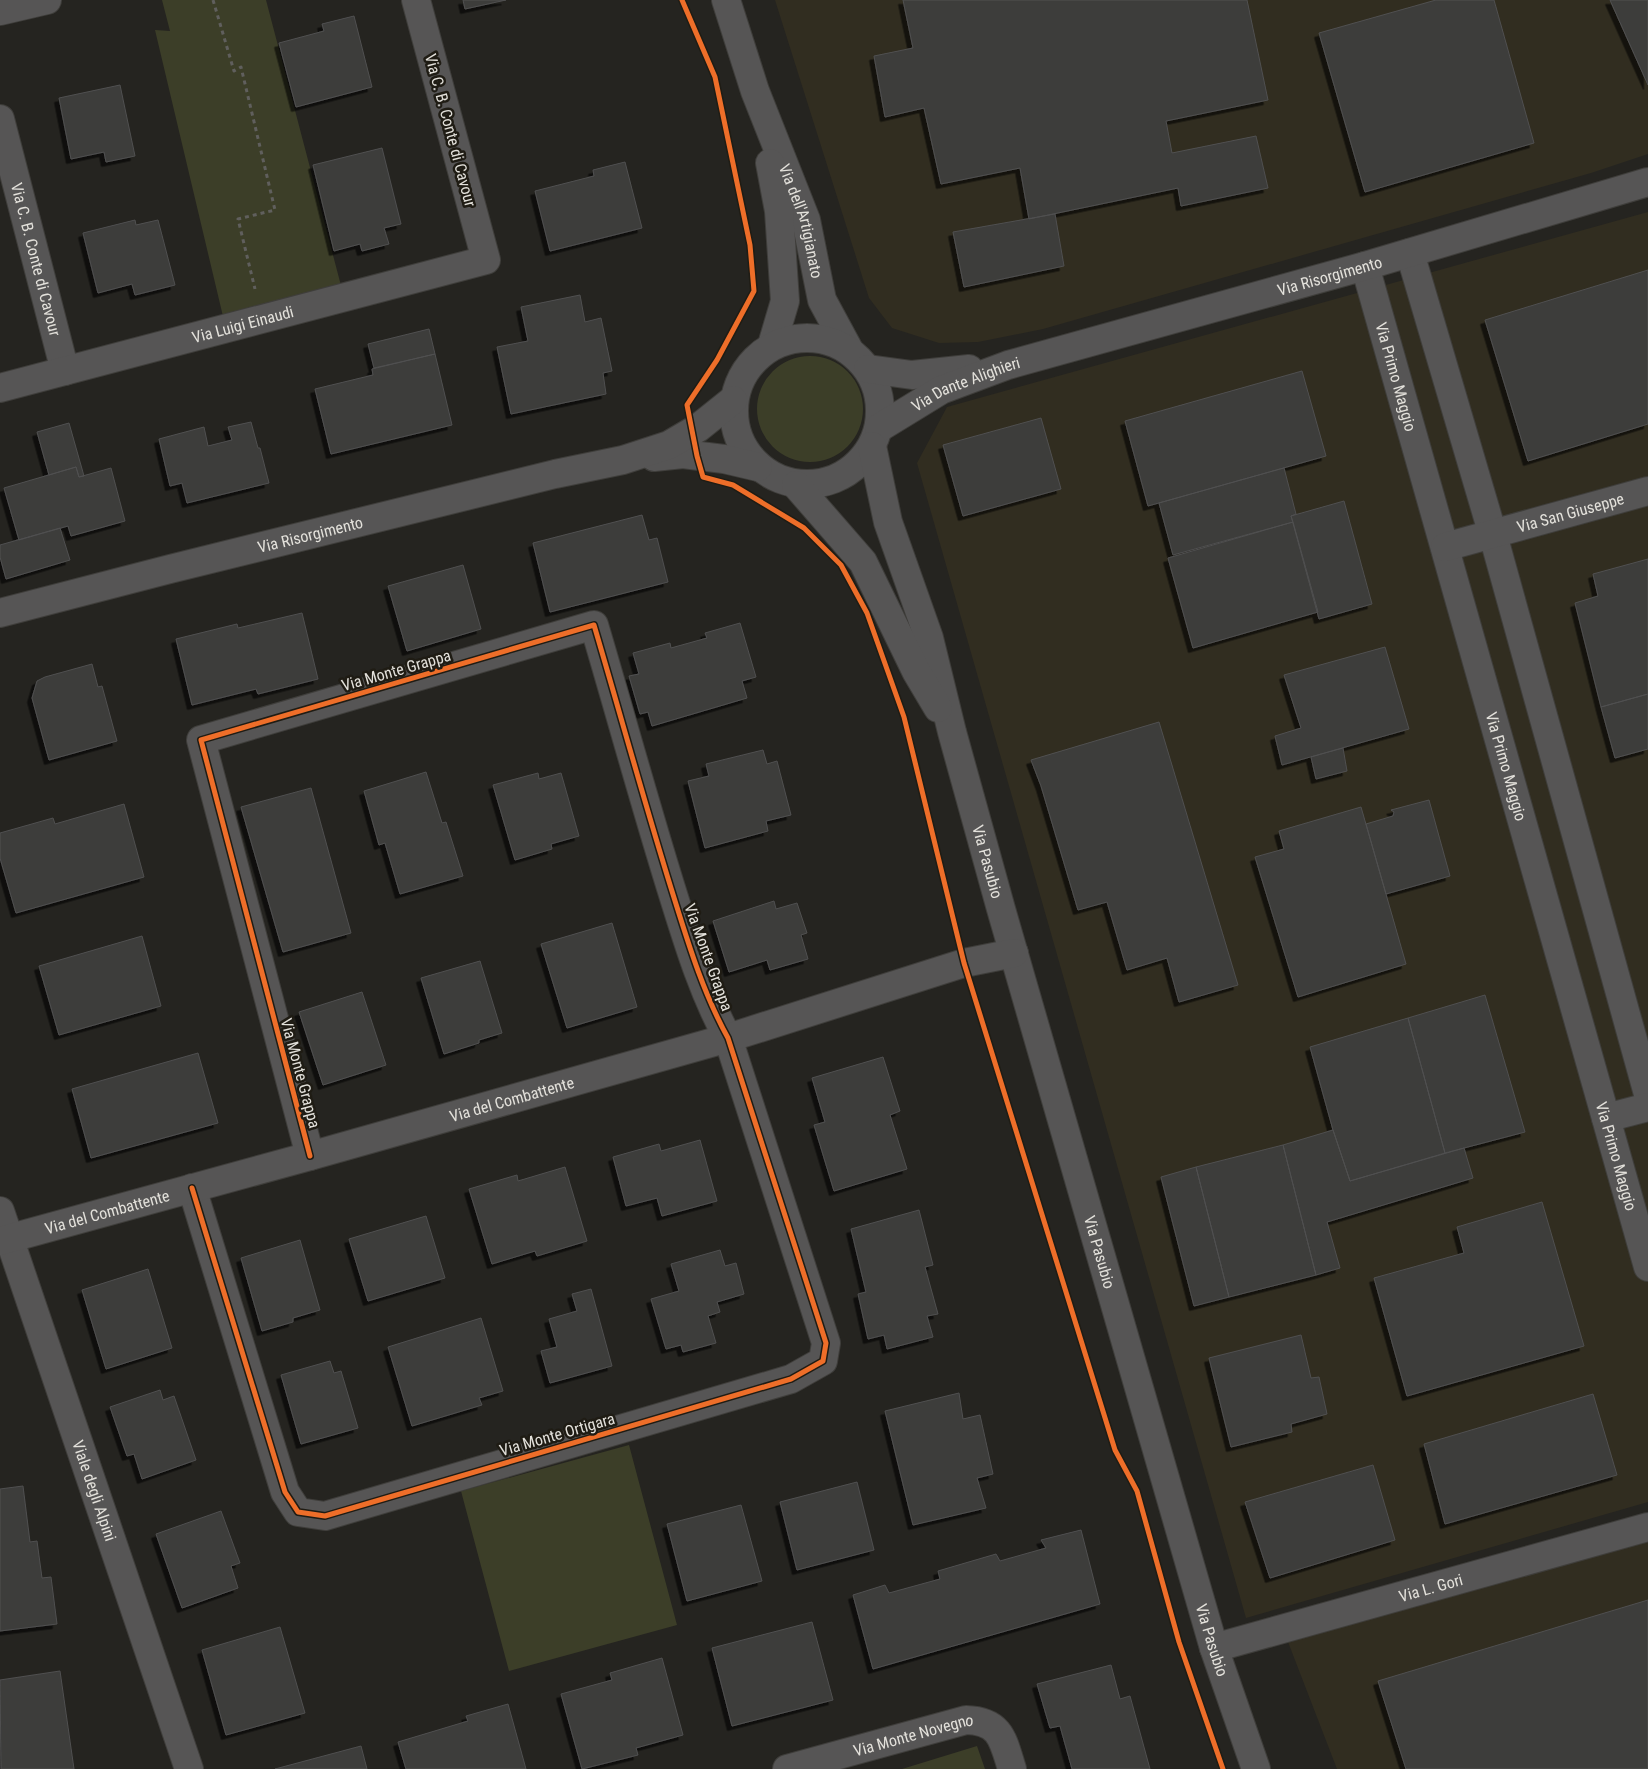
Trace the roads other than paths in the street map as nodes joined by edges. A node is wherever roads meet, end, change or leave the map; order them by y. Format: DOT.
graph roads {
  1 [pos="47,0"];
  2 [pos="416,0"];
  3 [pos="726,0"];
  4 [pos="0,11"];
  5 [pos="755,91"];
  6 [pos="0,119"];
  7 [pos="1648,182"];
  8 [pos="1410,253"];
  9 [pos="486,260"];
  10 [pos="1365,266"];
  11 [pos="772,345"];
  12 [pos="859,360"];
  13 [pos="1008,365"];
  14 [pos="65,371"];
  15 [pos="0,388"];
  16 [pos="733,400"];
  17 [pos="876,437"];
  18 [pos="623,460"];
  19 [pos="758,467"];
  20 [pos="796,485"];
  21 [pos="1648,491"];
  22 [pos="1493,535"];
  23 [pos="1445,547"];
  24 [pos="0,613"];
  25 [pos="952,732"];
  26 [pos="1014,953"];
  27 [pos="728,1038"];
  28 [pos="1648,1094"];
  29 [pos="1648,1107"];
  30 [pos="1606,1118"];
  31 [pos="310,1156"];
  32 [pos="192,1188"];
  33 [pos="0,1211"];
  34 [pos="4,1240"];
  35 [pos="1648,1267"];
  36 [pos="1648,1527"];
  37 [pos="1214,1648"];
  38 [pos="189,1769"];
  39 [pos="787,1769"];
  40 [pos="1012,1769"];
  41 [pos="1256,1769"];
  1 -- 4 [label="street"];
  2 -- 9 [label="street, Via C. B. Conte di Cavour"];
  3 -- 5 [label="street, Via dell'Artigianato"];
  5 -- 11 [label="street, Via dell'Artigianato"];
  5 -- 12 [label="street, Via dell'Artigianato"];
  6 -- 14 [label="street, Via C. B. Conte di Cavour"];
  7 -- 8 [label="street, Via Risorgimento"];
  8 -- 10 [label="street, Via Risorgimento"];
  8 -- 22 [label="street"];
  9 -- 14 [label="street, Via Luigi Einaudi"];
  10 -- 13 [label="street, Via Risorgimento"];
  10 -- 23 [label="street, Via Primo Maggio"];
  11 -- 12 [label="street"];
  11 -- 16 [label="street"];
  12 -- 13 [label="street, Via Dante Alighieri"];
  12 -- 17 [label="street"];
  13 -- 17 [label="street, Via Dante Alighieri"];
  14 -- 15 [label="street, Via Luigi Einaudi"];
  16 -- 18 [label="street, Via Risorgimento"];
  16 -- 19 [label="street"];
  17 -- 20 [label="street"];
  17 -- 25 [label="street, Via Pasubio"];
  18 -- 19 [label="street, Via Risorgimento"];
  18 -- 24 [label="street, Via Risorgimento"];
  19 -- 20 [label="street, Via Risorgimento"];
  20 -- 25 [label="street, Via Pasubio"];
  21 -- 22 [label="street, Via San Giuseppe"];
  22 -- 23 [label="street, Via San Giuseppe"];
  22 -- 28 [label="street"];
  23 -- 30 [label="street, Via Primo Maggio"];
  25 -- 26 [label="street, Via Pasubio"];
  26 -- 27 [label="street, Via del Combattente"];
  26 -- 37 [label="street, Via Pasubio"];
  27 -- 31 [label="street, Via del Combattente"];
  27 -- 31 [label="street, Via Monte Grappa"];
  27 -- 32 [label="street, Via Monte Ortigara"];
  29 -- 30 [label="street"];
  30 -- 35 [label="street, Via Primo Maggio"];
  31 -- 32 [label="street, Via del Combattente"];
  32 -- 34 [label="street, Via del Combattente"];
  33 -- 34 [label="street, Viale degli Alpini"];
  34 -- 38 [label="street, Viale degli Alpini"];
  36 -- 37 [label="street, Via L. Gori"];
  37 -- 41 [label="street, Via Pasubio"];
  39 -- 40 [label="street, Via Monte Novegno"];
}
